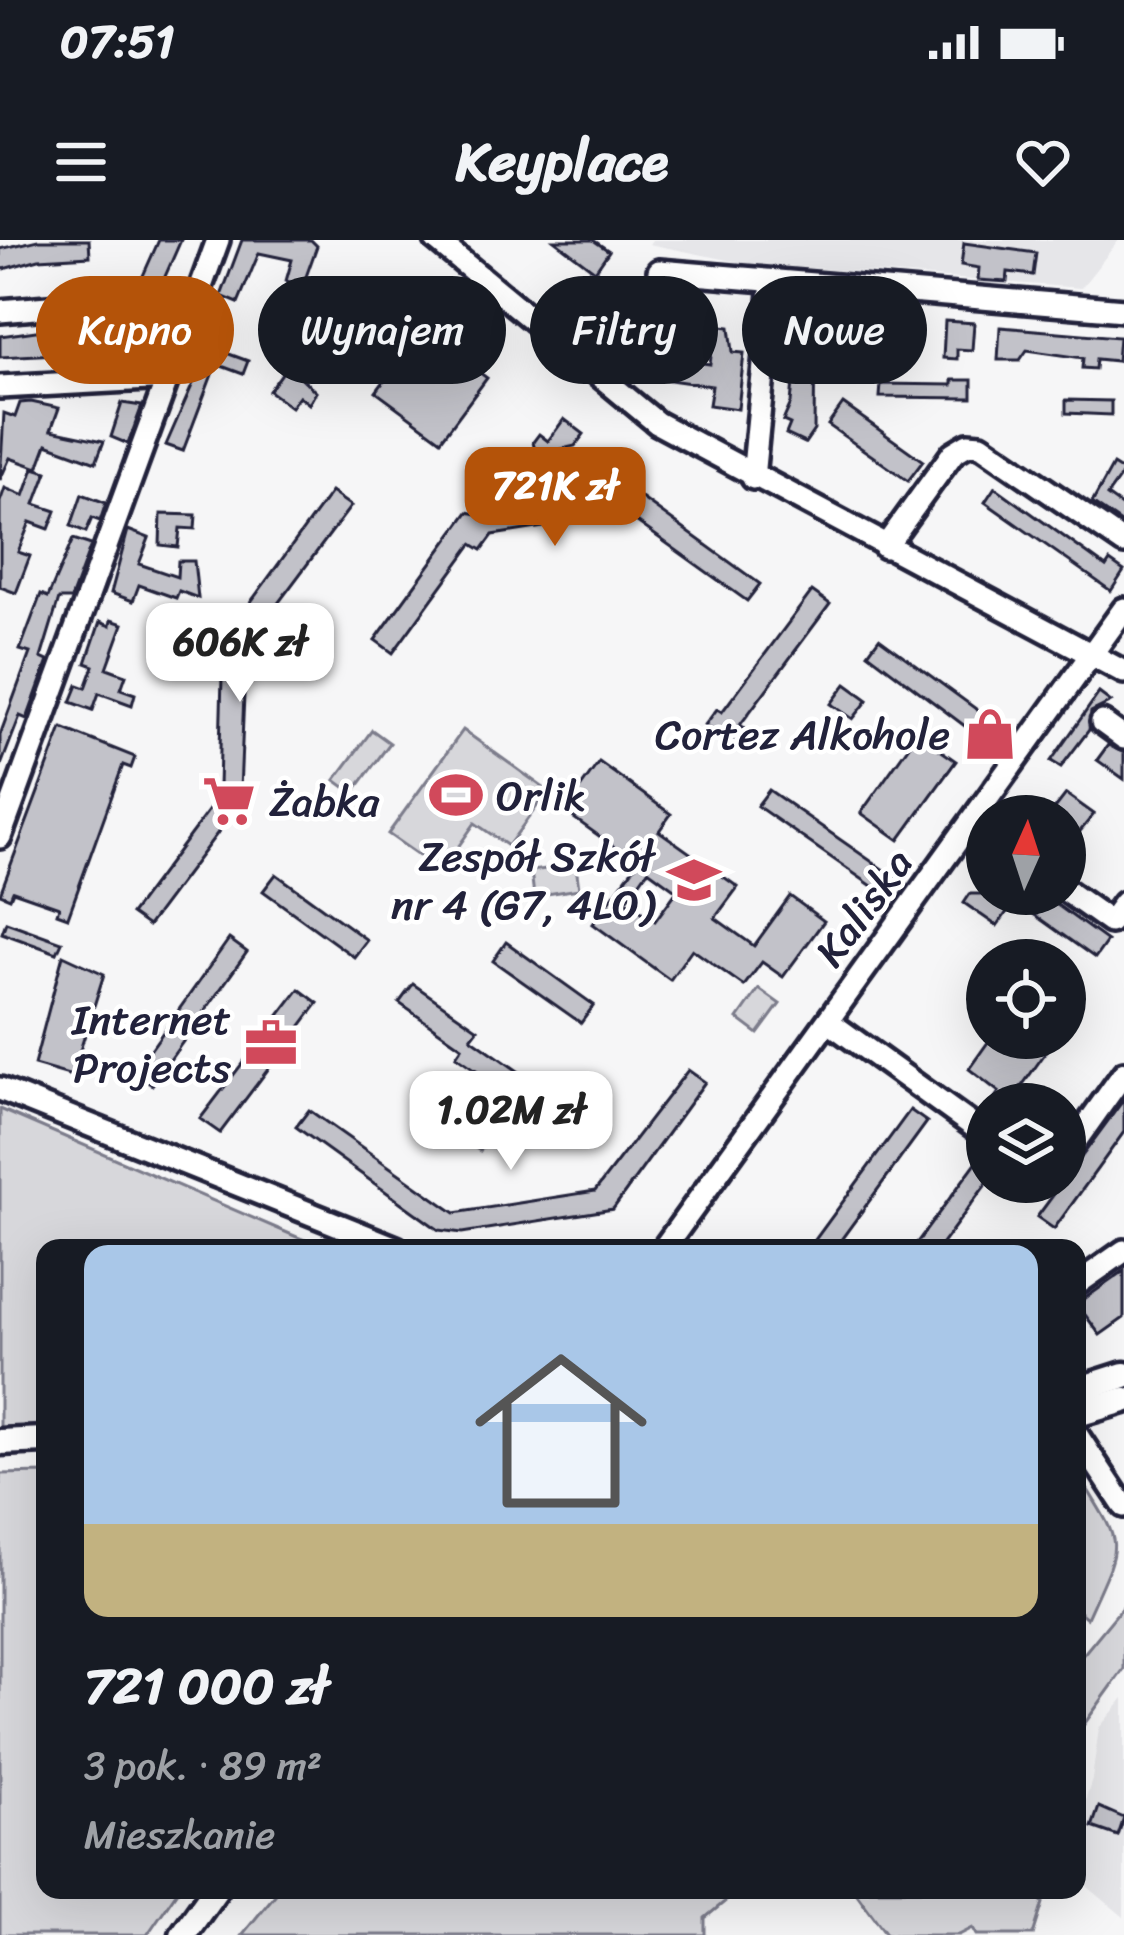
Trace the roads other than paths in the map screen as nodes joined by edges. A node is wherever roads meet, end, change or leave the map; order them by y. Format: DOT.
graph roads {
  1 [pos="218,240"];
  2 [pos="436,240"];
  3 [pos="658,271"];
  4 [pos="205,276"];
  5 [pos="742,279"];
  6 [pos="927,294"];
  7 [pos="36,307"];
  8 [pos="0,310"];
  9 [pos="1124,310"];
  10 [pos="56,384"];
  11 [pos="166,384"];
  12 [pos="762,384"];
  13 [pos="0,387"];
  14 [pos="753,478"];
  15 [pos="1124,542"];
  16 [pos="885,547"];
  17 [pos="1124,609"];
  18 [pos="1091,655"];
  19 [pos="1124,672"];
  20 [pos="1102,722"];
  21 [pos="1124,738"];
  22 [pos="10,778"];
  23 [pos="0,837"];
  24 [pos="1124,903"];
  25 [pos="1086,905"];
  26 [pos="829,1022"];
  27 [pos="1124,1073"];
  28 [pos="0,1088"];
  29 [pos="966,1121"];
  30 [pos="1086,1126"];
  31 [pos="373,1239"];
  32 [pos="671,1239"];
  33 [pos="1124,1251"];
  34 [pos="1086,1278"];
  35 [pos="1124,1375"];
  36 [pos="1086,1387"];
  37 [pos="1124,1400"];
  38 [pos="1086,1411"];
  39 [pos="36,1440"];
  40 [pos="0,1442"];
  41 [pos="1086,1449"];
  42 [pos="1124,1506"];
  43 [pos="209,1899"];
  44 [pos="183,1935"];
  1 -- 4 [label="street"];
  2 -- 14 [label="street"];
  3 -- 5 [label="street"];
  6 -- 9 [label="street"];
  7 -- 8 [label="street"];
  10 -- 13 [label="street"];
  11 -- 22 [label="street"];
  12 -- 14 [label="street"];
  14 -- 16 [label="street"];
  15 -- 16 [label="street"];
  16 -- 18 [label="street"];
  17 -- 18 [label="street, Kaliska"];
  18 -- 19 [label="street"];
  18 -- 26 [label="street, Kaliska"];
  20 -- 21 [label="street"];
  22 -- 23 [label="street"];
  24 -- 25 [label="street"];
  26 -- 29 [label="street"];
  26 -- 32 [label="street, Kaliska"];
  27 -- 30 [label="street"];
  28 -- 31 [label="street"];
  33 -- 34 [label="street"];
  35 -- 36 [label="main road"];
  37 -- 38 [label="main road"];
  39 -- 40 [label="main road"];
  41 -- 42 [label="street"];
  43 -- 44 [label="main road"];
}
